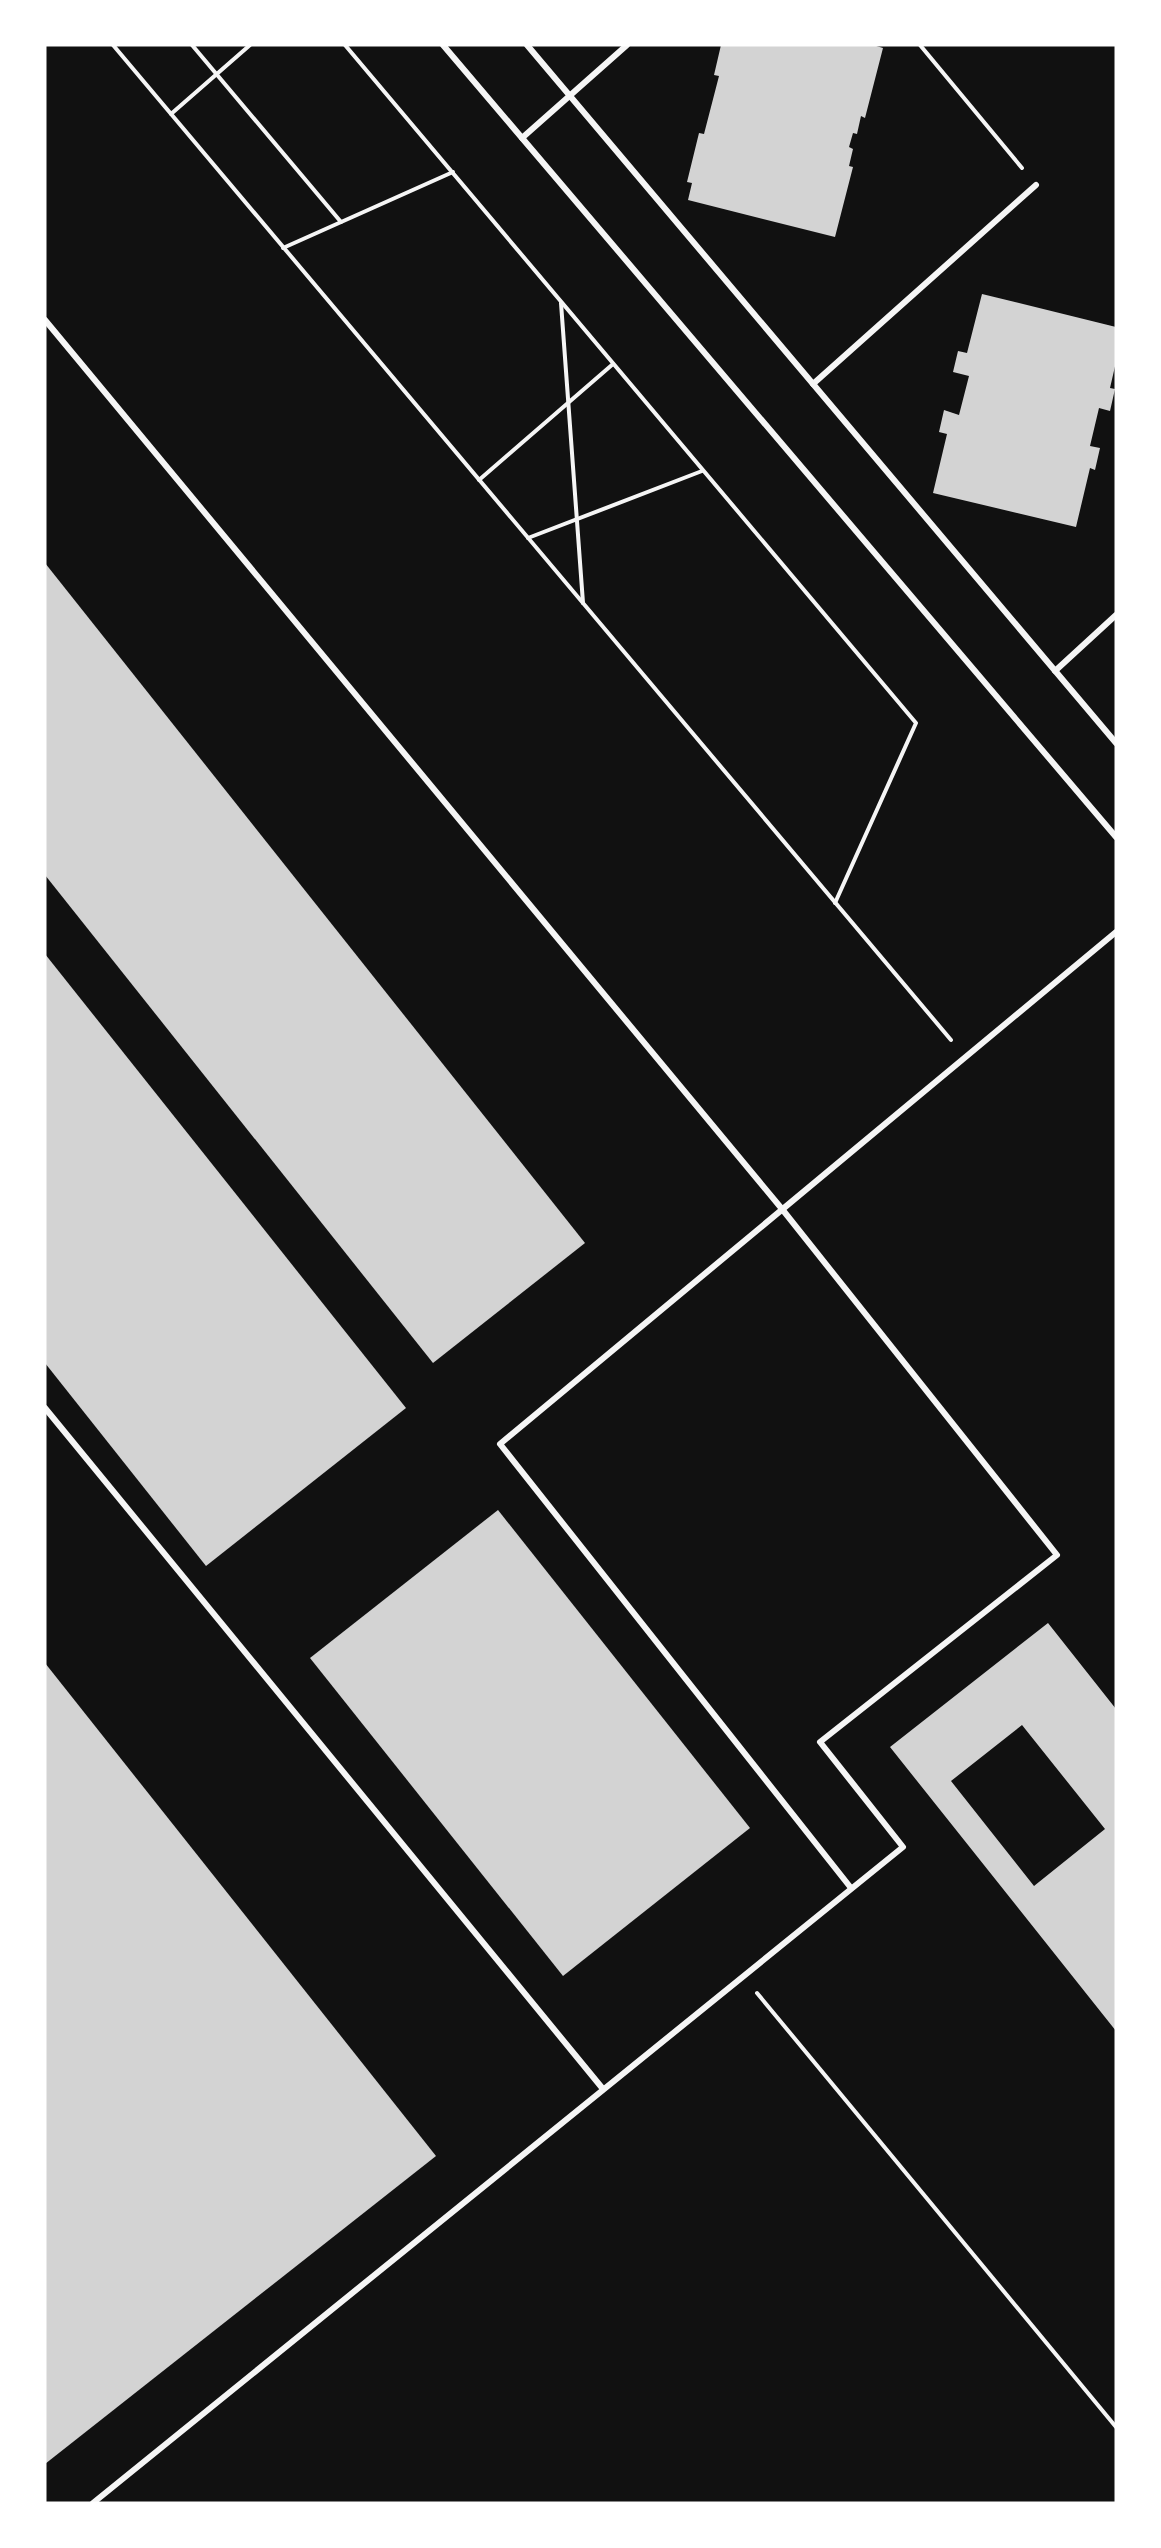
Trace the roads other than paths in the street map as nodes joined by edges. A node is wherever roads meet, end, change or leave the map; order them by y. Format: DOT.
graph roads {
  1 [pos="443,45"];
  2 [pos="527,45"];
  3 [pos="627,45"];
  4 [pos="570,95"];
  5 [pos="522,138"];
  6 [pos="1036,185"];
  7 [pos="45,320"];
  8 [pos="813,384"];
  9 [pos="1116,615"];
  10 [pos="1055,671"];
  11 [pos="1116,743"];
  12 [pos="1116,837"];
  13 [pos="1116,932"];
  14 [pos="782,1209"];
  15 [pos="45,1408"];
  16 [pos="851,1888"];
  17 [pos="603,2089"];
  18 [pos="93,2503"];
  1 -- 5 [label="street"];
  2 -- 4 [label="street"];
  3 -- 4 [label="street"];
  4 -- 5 [label="street"];
  4 -- 8 [label="street"];
  5 -- 12 [label="street"];
  6 -- 8 [label="street"];
  7 -- 14 [label="street"];
  8 -- 10 [label="street"];
  9 -- 10 [label="street"];
  10 -- 11 [label="street"];
  13 -- 14 [label="street"];
  14 -- 16 [label="street"];
  14 -- 16 [label="street"];
  15 -- 17 [label="street"];
  16 -- 17 [label="street"];
  17 -- 18 [label="street"];
}
